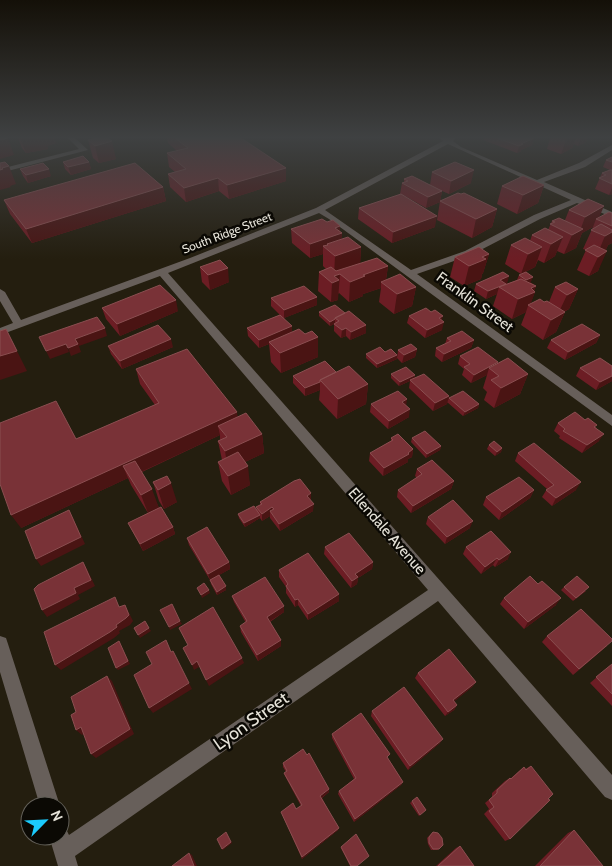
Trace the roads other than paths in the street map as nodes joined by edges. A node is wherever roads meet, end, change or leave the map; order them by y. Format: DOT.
graph roads {
  1 [pos="381,178"];
  2 [pos="530,178"];
  3 [pos="547,178"];
  4 [pos="538,182"];
  5 [pos="577,200"];
  6 [pos="319,210"];
  7 [pos="612,215"];
  8 [pos="162,272"];
  9 [pos="411,273"];
  10 [pos="0,292"];
  11 [pos="19,325"];
  12 [pos="0,332"];
  13 [pos="612,421"];
  14 [pos="439,591"];
  15 [pos="0,644"];
  16 [pos="612,790"];
  17 [pos="47,796"];
  18 [pos="64,851"];
  1 -- 6 [label="street, South Ridge Street"];
  2 -- 4 [label="street"];
  3 -- 4 [label="street"];
  4 -- 5 [label="street"];
  5 -- 7 [label="street"];
  5 -- 9 [label="street"];
  6 -- 8 [label="street, South Ridge Street"];
  6 -- 9 [label="street, Franklin Street"];
  8 -- 11 [label="street, South Ridge Street"];
  8 -- 14 [label="street, Ellendale Avenue"];
  9 -- 13 [label="street, Franklin Street"];
  10 -- 11 [label="street"];
  11 -- 12 [label="street, South Ridge Street"];
  14 -- 16 [label="street, Ellendale Avenue"];
  14 -- 18 [label="street, Lyon Street"];
  15 -- 17 [label="street"];
}
